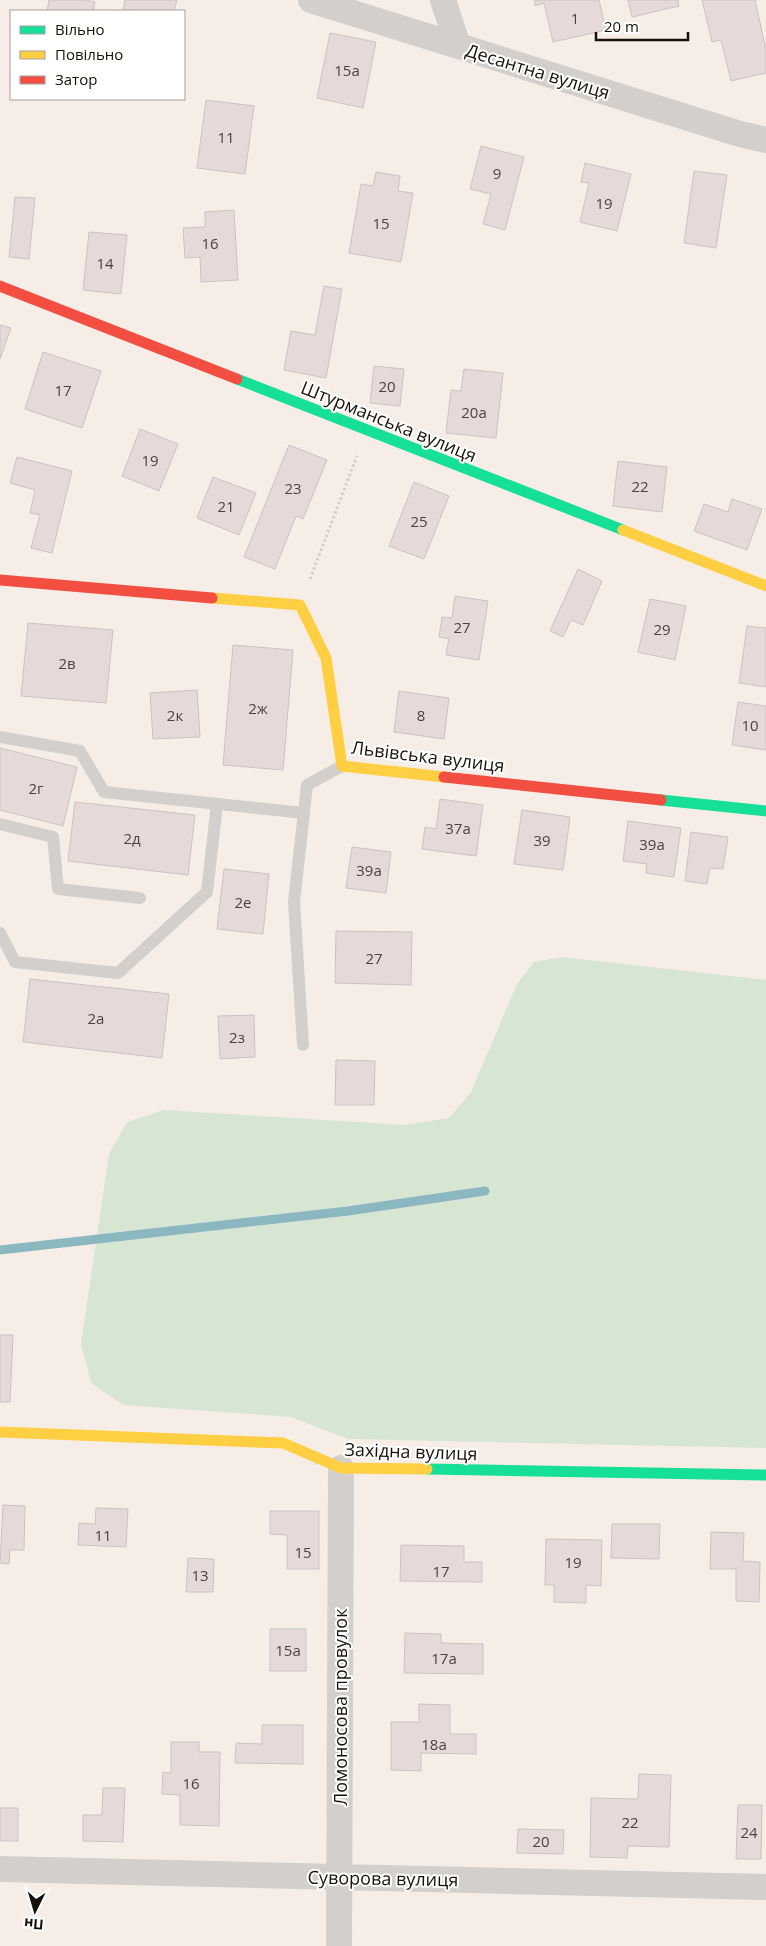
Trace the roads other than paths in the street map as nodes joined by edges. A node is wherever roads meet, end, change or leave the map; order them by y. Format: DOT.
graph roads {
  1 [pos="311,0"];
  2 [pos="443,0"];
  3 [pos="458,46"];
  4 [pos="766,140"];
  5 [pos="0,286"];
  6 [pos="0,580"];
  7 [pos="766,586"];
  8 [pos="0,737"];
  9 [pos="342,766"];
  10 [pos="217,804"];
  11 [pos="766,811"];
  12 [pos="304,813"];
  13 [pos="0,824"];
  14 [pos="140,898"];
  15 [pos="0,933"];
  16 [pos="303,1045"];
  17 [pos="0,1432"];
  18 [pos="341,1468"];
  19 [pos="766,1475"];
  20 [pos="0,1869"];
  21 [pos="339,1877"];
  22 [pos="766,1887"];
  23 [pos="339,1946"];
  1 -- 3 [label="street, Десантна вулиця"];
  2 -- 3 [label="street"];
  3 -- 4 [label="street, Десантна вулиця"];
  5 -- 7 [label="street, Штурманська вулиця"];
  6 -- 9 [label="street, Львівська вулиця"];
  8 -- 10 [label="lane"];
  9 -- 11 [label="street, Львівська вулиця"];
  9 -- 12 [label="lane"];
  10 -- 12 [label="lane"];
  10 -- 15 [label="lane"];
  12 -- 16 [label="lane"];
  13 -- 14 [label="lane"];
  17 -- 18 [label="street, Західна вулиця"];
  18 -- 19 [label="street, Західна вулиця"];
  18 -- 21 [label="street, Ломоносова провулок"];
  20 -- 21 [label="street, Суворова вулиця"];
  21 -- 22 [label="street, Суворова вулиця"];
  21 -- 23 [label="street, Ломоносова провулок"];
}
